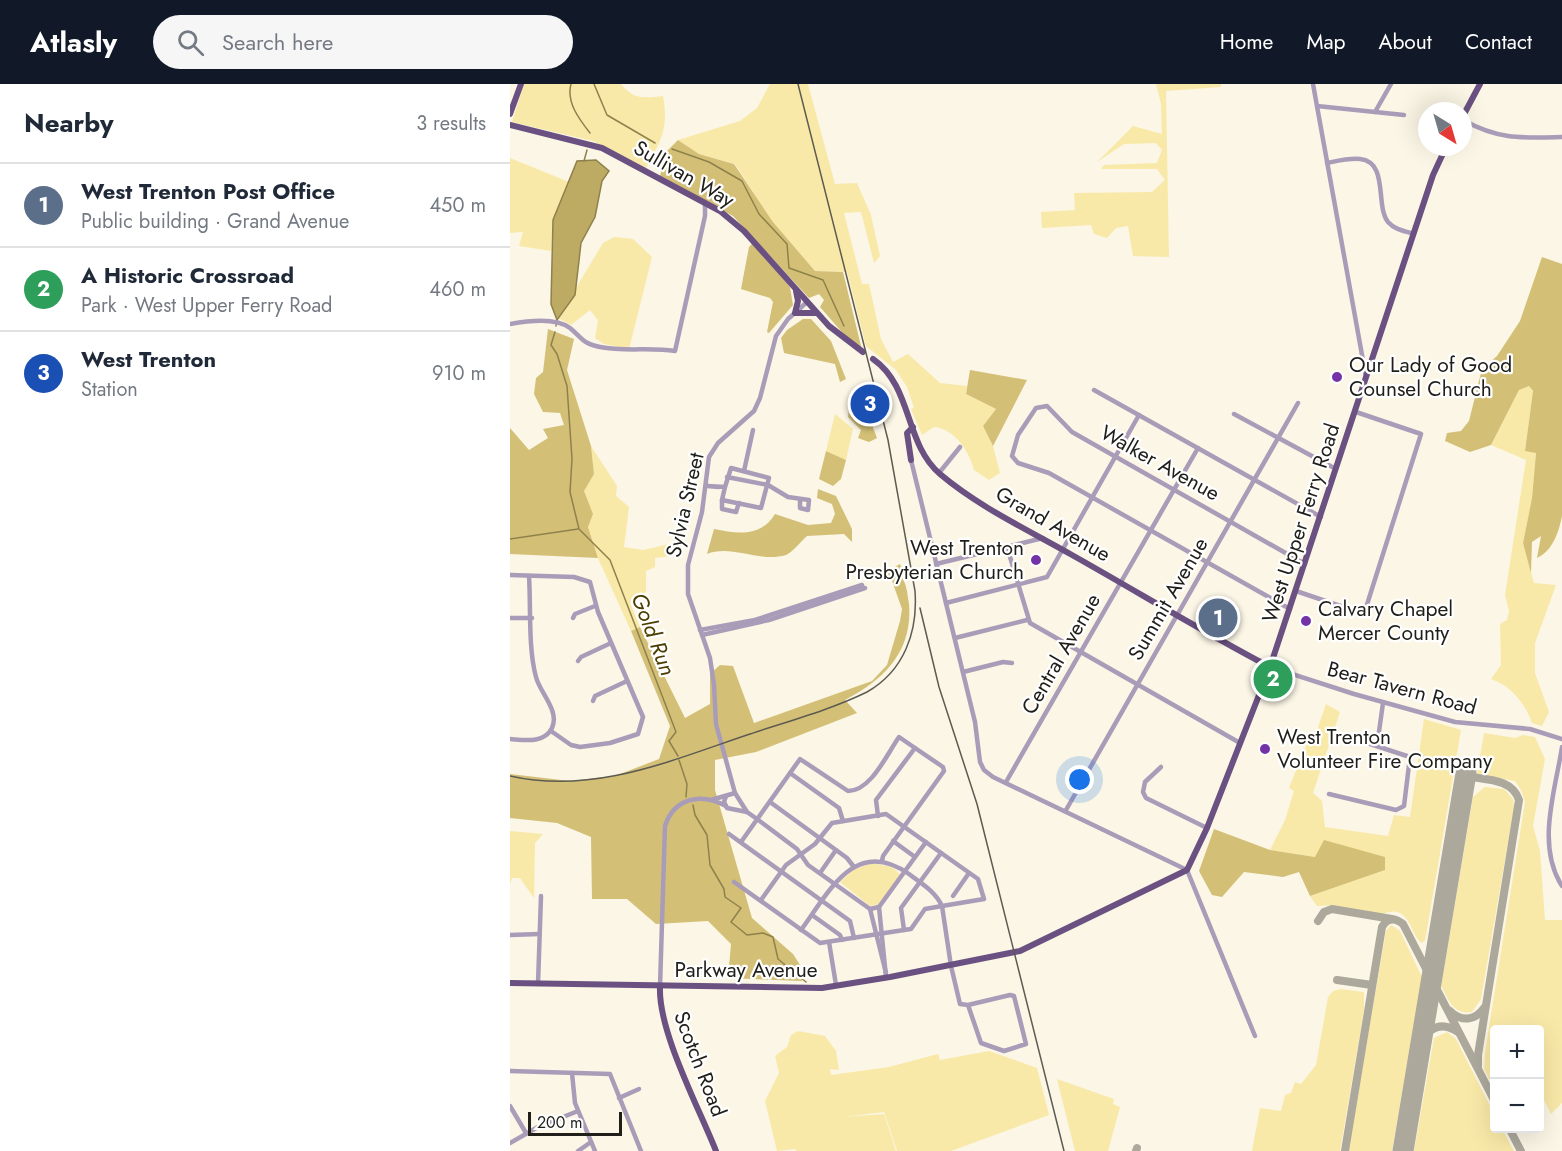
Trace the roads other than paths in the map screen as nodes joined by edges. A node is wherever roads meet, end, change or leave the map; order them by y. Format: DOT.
graph roads {
  1 [pos="521,84"];
  2 [pos="1313,84"];
  3 [pos="1391,84"];
  4 [pos="1480,84"];
  5 [pos="1471,102"];
  6 [pos="1317,106"];
  7 [pos="1375,112"];
  8 [pos="510,114"];
  9 [pos="1404,115"];
  10 [pos="1472,124"];
  11 [pos="510,125"];
  12 [pos="1562,136"];
  13 [pos="1442,156"];
  14 [pos="1327,163"];
  15 [pos="1382,165"];
  16 [pos="1376,170"];
  17 [pos="705,203"];
  18 [pos="1414,234"];
  19 [pos="796,289"];
  20 [pos="807,302"];
  21 [pos="795,313"];
  22 [pos="816,313"];
  23 [pos="510,324"];
  24 [pos="863,352"];
  25 [pos="1362,354"];
  26 [pos="1374,357"];
  27 [pos="873,359"];
  28 [pos="1363,361"];
  29 [pos="1366,379"];
  30 [pos="1094,390"];
  31 [pos="1298,403"];
  32 [pos="1356,412"];
  33 [pos="1234,414"];
  34 [pos="1139,415"];
  35 [pos="913,427"];
  36 [pos="753,430"];
  37 [pos="1278,439"];
  38 [pos="960,447"];
  39 [pos="1198,448"];
  40 [pos="1116,456"];
  41 [pos="911,460"];
  42 [pos="1336,469"];
  43 [pos="744,471"];
  44 [pos="939,473"];
  45 [pos="727,477"];
  46 [pos="1255,480"];
  47 [pos="768,485"];
  48 [pos="706,486"];
  49 [pos="722,487"];
  50 [pos="1174,489"];
  51 [pos="1092,498"];
  52 [pos="722,500"];
  53 [pos="800,500"];
  54 [pos="739,503"];
  55 [pos="1321,517"];
  56 [pos="1231,522"];
  57 [pos="1150,530"];
  58 [pos="1043,538"];
  59 [pos="1007,547"];
  60 [pos="1063,550"];
  61 [pos="1208,563"];
  62 [pos="936,564"];
  63 [pos="1305,564"];
  64 [pos="510,575"];
  65 [pos="529,576"];
  66 [pos="1121,583"];
  67 [pos="1017,585"];
  68 [pos="864,586"];
  69 [pos="1296,591"];
  70 [pos="946,603"];
  71 [pos="596,606"];
  72 [pos="1290,609"];
  73 [pos="1178,615"];
  74 [pos="510,618"];
  75 [pos="532,618"];
  76 [pos="573,618"];
  77 [pos="1027,620"];
  78 [pos="701,633"];
  79 [pos="955,638"];
  80 [pos="611,643"];
  81 [pos="1080,652"];
  82 [pos="578,661"];
  83 [pos="1012,663"];
  84 [pos="1270,667"];
  85 [pos="963,672"];
  86 [pos="627,681"];
  87 [pos="1138,685"];
  88 [pos="593,700"];
  89 [pos="1383,703"];
  90 [pos="551,730"];
  91 [pos="510,739"];
  92 [pos="1562,739"];
  93 [pos="1358,740"];
  94 [pos="1240,743"];
  95 [pos="1377,746"];
  96 [pos="1562,747"];
  97 [pos="915,748"];
  98 [pos="1561,754"];
  99 [pos="1161,767"];
  100 [pos="790,772"];
  101 [pos="731,778"];
  102 [pos="1006,782"];
  103 [pos="735,793"];
  104 [pos="1329,794"];
  105 [pos="725,795"];
  106 [pos="711,800"];
  107 [pos="741,802"];
  108 [pos="770,802"];
  109 [pos="726,806"];
  110 [pos="736,809"];
  111 [pos="1066,810"];
  112 [pos="747,812"];
  113 [pos="878,816"];
  114 [pos="757,819"];
  115 [pos="843,821"];
  116 [pos="903,825"];
  117 [pos="1207,828"];
  118 [pos="729,834"];
  119 [pos="819,838"];
  120 [pos="893,841"];
  121 [pos="741,842"];
  122 [pos="927,842"];
  123 [pos="836,850"];
  124 [pos="941,853"];
  125 [pos="801,855"];
  126 [pos="915,857"];
  127 [pos="882,861"];
  128 [pos="854,867"];
  129 [pos="1187,870"];
  130 [pos="781,871"];
  131 [pos="905,872"];
  132 [pos="820,873"];
  133 [pos="969,873"];
  134 [pos="734,882"];
  135 [pos="920,882"];
  136 [pos="835,884"];
  137 [pos="1562,886"];
  138 [pos="541,896"];
  139 [pos="952,896"];
  140 [pos="761,900"];
  141 [pos="823,900"];
  142 [pos="942,906"];
  143 [pos="879,907"];
  144 [pos="870,909"];
  145 [pos="812,915"];
  146 [pos="801,930"];
  147 [pos="904,930"];
  148 [pos="539,934"];
  149 [pos="882,934"];
  150 [pos="510,935"];
  151 [pos="876,935"];
  152 [pos="854,938"];
  153 [pos="842,940"];
  154 [pos="829,942"];
  155 [pos="951,966"];
  156 [pos="886,975"];
  157 [pos="510,983"];
  158 [pos="538,984"];
  159 [pos="836,985"];
  160 [pos="660,987"];
  161 [pos="969,1005"];
  162 [pos="1255,1036"];
  163 [pos="510,1071"];
  164 [pos="572,1073"];
  165 [pos="639,1089"];
  166 [pos="619,1098"];
  167 [pos="510,1106"];
  168 [pos="578,1111"];
  169 [pos="526,1133"];
  170 [pos="591,1142"];
  171 [pos="510,1143"];
  172 [pos="578,1151"];
  173 [pos="595,1151"];
  174 [pos="641,1151"];
  175 [pos="716,1151"];
  1 -- 8 [label="main road"];
  2 -- 6 [label="street"];
  3 -- 7 [label="street"];
  4 -- 5 [label="main road"];
  6 -- 7 [label="street"];
  6 -- 14 [label="street"];
  7 -- 9 [label="street"];
  10 -- 12 [label="street"];
  11 -- 17 [label="main road, Sullivan Way"];
  13 -- 18 [label="main road, West Upper Ferry Road"];
  14 -- 16 [label="street"];
  14 -- 25 [label="street"];
  15 -- 16 [label="street"];
  16 -- 18 [label="street"];
  17 -- 19 [label="main road, Sullivan Way"];
  17 -- 23 [label="street"];
  18 -- 26 [label="main road, West Upper Ferry Road"];
  19 -- 20 [label="main road, Sullivan Way"];
  19 -- 21 [label="main road"];
  20 -- 21 [label="street, Sylvia Street"];
  20 -- 22 [label="main road, Sullivan Way"];
  21 -- 22 [label="main road"];
  21 -- 48 [label="street, Sylvia Street"];
  22 -- 24 [label="main road, Sullivan Way"];
  25 -- 26 [label="street"];
  25 -- 28 [label="street"];
  26 -- 28 [label="street"];
  26 -- 29 [label="main road, West Upper Ferry Road"];
  27 -- 35 [label="main road, Grand Avenue"];
  28 -- 29 [label="street"];
  29 -- 32 [label="main road, West Upper Ferry Road"];
  30 -- 34 [label="street"];
  31 -- 37 [label="street, Summit Avenue"];
  32 -- 42 [label="main road, West Upper Ferry Road"];
  32 -- 69 [label="street"];
  33 -- 37 [label="street"];
  34 -- 39 [label="street"];
  34 -- 40 [label="street"];
  35 -- 41 [label="main road"];
  35 -- 44 [label="main road, Grand Avenue"];
  36 -- 43 [label="street"];
  37 -- 42 [label="street"];
  37 -- 46 [label="street, Summit Avenue"];
  38 -- 44 [label="street"];
  39 -- 46 [label="street"];
  39 -- 50 [label="street, Central Avenue"];
  40 -- 50 [label="street, Walker Avenue"];
  40 -- 51 [label="street"];
  40 -- 51 [label="street, Walker Avenue"];
  41 -- 62 [label="street"];
  42 -- 55 [label="main road, West Upper Ferry Road"];
  43 -- 45 [label="street"];
  43 -- 47 [label="street"];
  44 -- 58 [label="main road, Grand Avenue"];
  45 -- 47 [label="street"];
  45 -- 49 [label="street"];
  46 -- 55 [label="street"];
  46 -- 56 [label="street, Summit Avenue"];
  47 -- 53 [label="street"];
  47 -- 54 [label="street"];
  48 -- 49 [label="street"];
  48 -- 78 [label="street, Sylvia Street"];
  49 -- 52 [label="street"];
  50 -- 56 [label="street, Walker Avenue"];
  50 -- 57 [label="street, Central Avenue"];
  51 -- 57 [label="street"];
  51 -- 60 [label="street"];
  52 -- 54 [label="street"];
  52 -- 54 [label="street"];
  55 -- 63 [label="main road, West Upper Ferry Road"];
  56 -- 61 [label="street, Summit Avenue"];
  56 -- 63 [label="street, Walker Avenue"];
  57 -- 61 [label="street"];
  57 -- 66 [label="street, Central Avenue"];
  58 -- 59 [label="street"];
  58 -- 60 [label="main road, Grand Avenue"];
  59 -- 62 [label="street"];
  59 -- 67 [label="street"];
  60 -- 66 [label="main road, Grand Avenue"];
  60 -- 67 [label="street"];
  61 -- 72 [label="street"];
  61 -- 73 [label="street, Summit Avenue"];
  62 -- 70 [label="street"];
  63 -- 69 [label="main road, West Upper Ferry Road"];
  64 -- 65 [label="street"];
  65 -- 71 [label="street"];
  65 -- 75 [label="street"];
  66 -- 73 [label="main road, Grand Avenue"];
  66 -- 81 [label="street, Central Avenue"];
  67 -- 70 [label="street"];
  67 -- 77 [label="street"];
  68 -- 78 [label="street"];
  69 -- 72 [label="main road, West Upper Ferry Road"];
  70 -- 79 [label="street"];
  71 -- 76 [label="street"];
  71 -- 80 [label="street"];
  72 -- 84 [label="main road, West Upper Ferry Road"];
  73 -- 84 [label="main road, Grand Avenue"];
  73 -- 87 [label="street, Summit Avenue"];
  74 -- 75 [label="street"];
  75 -- 90 [label="street"];
  77 -- 79 [label="street"];
  77 -- 81 [label="street"];
  78 -- 101 [label="street, Sylvia Street"];
  79 -- 85 [label="street"];
  80 -- 82 [label="street"];
  80 -- 86 [label="street"];
  81 -- 87 [label="street"];
  81 -- 102 [label="street, Central Avenue"];
  83 -- 85 [label="street"];
  84 -- 89 [label="street, Bear Tavern Road"];
  84 -- 94 [label="main road, West Upper Ferry Road"];
  85 -- 102 [label="street"];
  86 -- 88 [label="street"];
  86 -- 90 [label="street"];
  87 -- 94 [label="street"];
  87 -- 111 [label="street, Summit Avenue"];
  89 -- 92 [label="street, Bear Tavern Road"];
  89 -- 95 [label="street"];
  90 -- 91 [label="street"];
  93 -- 95 [label="street"];
  94 -- 117 [label="main road, West Upper Ferry Road"];
  95 -- 104 [label="street"];
  96 -- 98 [label="street"];
  97 -- 100 [label="street"];
  97 -- 113 [label="street"];
  97 -- 116 [label="street"];
  98 -- 137 [label="street"];
  99 -- 117 [label="street"];
  100 -- 108 [label="street"];
  100 -- 115 [label="street"];
  101 -- 103 [label="street, Sylvia Street"];
  101 -- 105 [label="street"];
  102 -- 111 [label="street"];
  103 -- 105 [label="street"];
  103 -- 107 [label="street, Sylvia Street"];
  105 -- 106 [label="street"];
  105 -- 109 [label="street"];
  106 -- 109 [label="street"];
  106 -- 160 [label="street"];
  107 -- 110 [label="street"];
  107 -- 112 [label="street, Sylvia Street"];
  108 -- 114 [label="street"];
  108 -- 119 [label="street"];
  109 -- 110 [label="street"];
  110 -- 112 [label="street"];
  111 -- 129 [label="street"];
  112 -- 114 [label="street"];
  113 -- 115 [label="street"];
  113 -- 116 [label="street"];
  114 -- 121 [label="street"];
  114 -- 125 [label="street"];
  115 -- 119 [label="street"];
  116 -- 120 [label="street"];
  116 -- 122 [label="street"];
  117 -- 129 [label="main road, West Upper Ferry Road"];
  118 -- 121 [label="street"];
  119 -- 123 [label="street"];
  119 -- 125 [label="street"];
  120 -- 126 [label="street"];
  120 -- 127 [label="street"];
  121 -- 130 [label="street"];
  122 -- 124 [label="street"];
  122 -- 126 [label="street"];
  123 -- 128 [label="street"];
  123 -- 132 [label="street"];
  124 -- 133 [label="street"];
  124 -- 135 [label="street"];
  125 -- 130 [label="street"];
  125 -- 132 [label="street"];
  126 -- 131 [label="street"];
  127 -- 128 [label="street"];
  127 -- 131 [label="street"];
  128 -- 136 [label="street"];
  129 -- 155 [label="main road, Parkway Avenue"];
  129 -- 162 [label="street"];
  130 -- 140 [label="street"];
  130 -- 141 [label="street"];
  131 -- 135 [label="street"];
  131 -- 143 [label="street"];
  132 -- 136 [label="street"];
  133 -- 139 [label="street"];
  133 -- 142 [label="street"];
  134 -- 140 [label="street"];
  135 -- 142 [label="street"];
  135 -- 147 [label="street"];
  136 -- 141 [label="street"];
  136 -- 144 [label="street"];
  138 -- 148 [label="street"];
  140 -- 146 [label="street"];
  141 -- 145 [label="street"];
  141 -- 152 [label="street"];
  142 -- 147 [label="street"];
  142 -- 155 [label="street"];
  143 -- 144 [label="street"];
  143 -- 149 [label="street"];
  144 -- 151 [label="street"];
  145 -- 146 [label="street"];
  145 -- 153 [label="street"];
  146 -- 154 [label="street"];
  147 -- 149 [label="street"];
  148 -- 150 [label="street"];
  148 -- 158 [label="street"];
  149 -- 151 [label="street"];
  149 -- 156 [label="street"];
  151 -- 152 [label="street"];
  151 -- 156 [label="street"];
  152 -- 153 [label="street"];
  153 -- 154 [label="street"];
  154 -- 159 [label="street"];
  155 -- 156 [label="main road, Parkway Avenue"];
  155 -- 161 [label="street"];
  156 -- 159 [label="main road, Parkway Avenue"];
  157 -- 158 [label="main road, Parkway Avenue"];
  158 -- 160 [label="main road, Parkway Avenue"];
  159 -- 160 [label="main road, Parkway Avenue"];
  160 -- 175 [label="main road, Scotch Road"];
  161 -- 161 [label="street"];
  163 -- 164 [label="street"];
  164 -- 166 [label="street"];
  164 -- 168 [label="street"];
  165 -- 166 [label="street"];
  166 -- 174 [label="street"];
  167 -- 169 [label="street"];
  168 -- 169 [label="street"];
  168 -- 170 [label="street"];
  169 -- 171 [label="street"];
  170 -- 172 [label="street"];
  170 -- 173 [label="street"];
}
